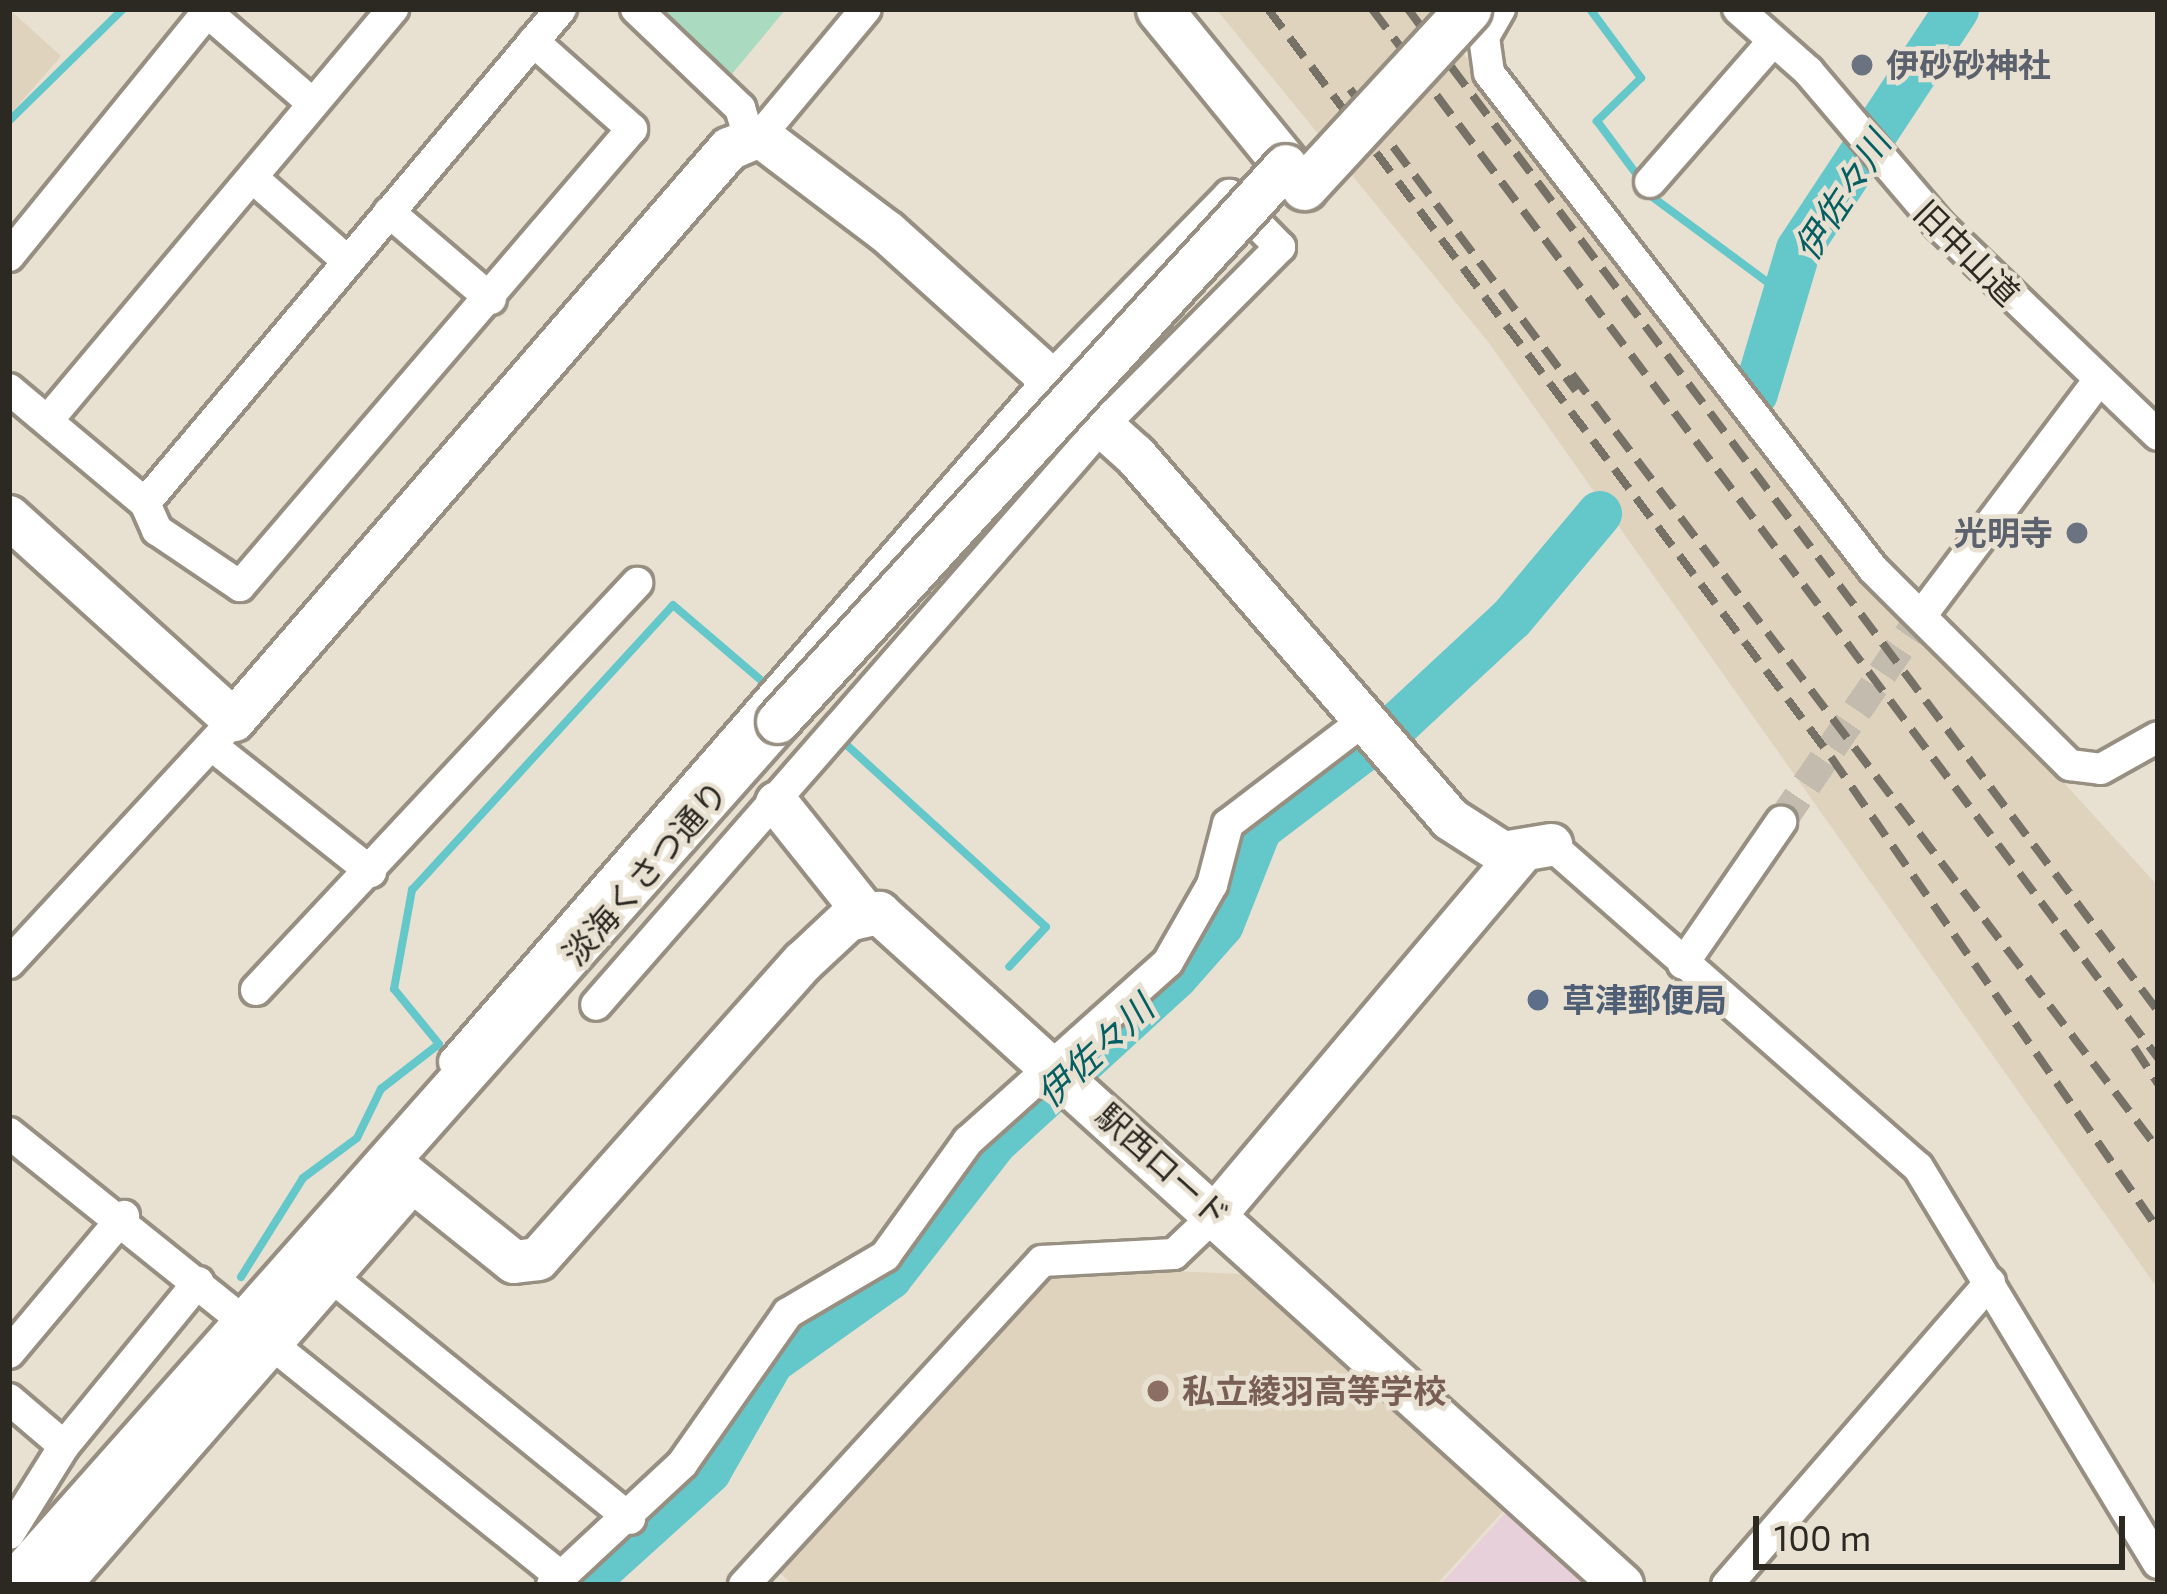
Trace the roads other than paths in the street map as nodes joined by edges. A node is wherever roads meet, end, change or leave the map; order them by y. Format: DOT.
graph roads {
  1 [pos="393,9"];
  2 [pos="561,9"];
  3 [pos="636,9"];
  4 [pos="866,9"];
  5 [pos="1159,9"];
  6 [pos="1431,9"];
  7 [pos="1468,9"];
  8 [pos="1500,9"];
  9 [pos="1738,9"];
  10 [pos="208,11"];
  11 [pos="532,41"];
  12 [pos="1773,41"];
  13 [pos="313,103"];
  14 [pos="754,137"];
  15 [pos="1295,177"];
  16 [pos="254,178"];
  17 [pos="1650,182"];
  18 [pos="389,212"];
  19 [pos="9,256"];
  20 [pos="345,259"];
  21 [pos="490,299"];
  22 [pos="1051,377"];
  23 [pos="2096,384"];
  24 [pos="9,389"];
  25 [pos="48,421"];
  26 [pos="1103,425"];
  27 [pos="2158,435"];
  28 [pos="145,503"];
  29 [pos="9,517"];
  30 [pos="637,583"];
  31 [pos="1927,608"];
  32 [pos="1376,730"];
  33 [pos="225,735"];
  34 [pos="2158,737"];
  35 [pos="777,803"];
  36 [pos="1781,822"];
  37 [pos="1535,850"];
  38 [pos="371,872"];
  39 [pos="864,912"];
  40 [pos="9,963"];
  41 [pos="1683,964"];
  42 [pos="256,990"];
  43 [pos="596,1005"];
  44 [pos="1063,1074"];
  45 [pos="9,1133"];
  46 [pos="403,1173"];
  47 [pos="1216,1214"];
  48 [pos="124,1216"];
  49 [pos="334,1279"];
  50 [pos="198,1282"];
  51 [pos="1990,1282"];
  52 [pos="260,1334"];
  53 [pos="9,1353"];
  54 [pos="9,1400"];
  55 [pos="64,1446"];
  56 [pos="631,1519"];
  57 [pos="2158,1563"];
  58 [pos="23,1564"];
  59 [pos="556,1580"];
  60 [pos="745,1585"];
  61 [pos="1622,1585"];
  62 [pos="1726,1585"];
  1 -- 13 [label="street"];
  2 -- 11 [label="street"];
  3 -- 14 [label="street"];
  4 -- 14 [label="street"];
  5 -- 15 [label="main road"];
  6 -- 15 [label="main road"];
  7 -- 15 [label="main road, bridge"];
  8 -- 34 [label="street"];
  9 -- 12 [label="street, 旧中山道"];
  10 -- 13 [label="street"];
  10 -- 19 [label="street"];
  11 -- 18 [label="street"];
  11 -- 21 [label="street"];
  12 -- 17 [label="street"];
  12 -- 23 [label="street, 旧中山道"];
  13 -- 16 [label="street"];
  14 -- 22 [label="street"];
  14 -- 33 [label="street"];
  15 -- 46 [label="street, 淡海くさつ通り"];
  16 -- 20 [label="street"];
  16 -- 25 [label="street"];
  18 -- 20 [label="street"];
  18 -- 21 [label="street"];
  20 -- 28 [label="street"];
  21 -- 28 [label="street"];
  22 -- 26 [label="street"];
  22 -- 26 [label="street"];
  22 -- 46 [label="street"];
  23 -- 27 [label="street, 旧中山道"];
  23 -- 31 [label="street"];
  24 -- 25 [label="street"];
  25 -- 28 [label="street"];
  26 -- 32 [label="street"];
  26 -- 35 [label="street"];
  29 -- 33 [label="street"];
  30 -- 38 [label="street"];
  32 -- 37 [label="street"];
  32 -- 44 [label="street"];
  33 -- 38 [label="street"];
  33 -- 40 [label="street"];
  35 -- 39 [label="street"];
  35 -- 43 [label="street"];
  36 -- 41 [label="street"];
  37 -- 41 [label="street"];
  37 -- 47 [label="street"];
  38 -- 42 [label="street"];
  39 -- 44 [label="street, 駅西ロード"];
  39 -- 46 [label="street"];
  41 -- 51 [label="street"];
  44 -- 47 [label="street, 駅西ロード"];
  44 -- 56 [label="street"];
  45 -- 48 [label="street"];
  46 -- 49 [label="street, 淡海くさつ通り"];
  46 -- 52 [label="street, 淡海くさつ通り"];
  47 -- 60 [label="street"];
  47 -- 61 [label="street, 駅西ロード"];
  48 -- 50 [label="street"];
  48 -- 53 [label="street"];
  49 -- 52 [label="street, 淡海くさつ通り"];
  49 -- 56 [label="street"];
  50 -- 52 [label="street"];
  50 -- 55 [label="street"];
  51 -- 57 [label="street"];
  51 -- 62 [label="street"];
  52 -- 58 [label="street, 淡海くさつ通り"];
  52 -- 59 [label="street"];
  54 -- 55 [label="street"];
  55 -- 58 [label="street"];
  56 -- 59 [label="street"];
}
